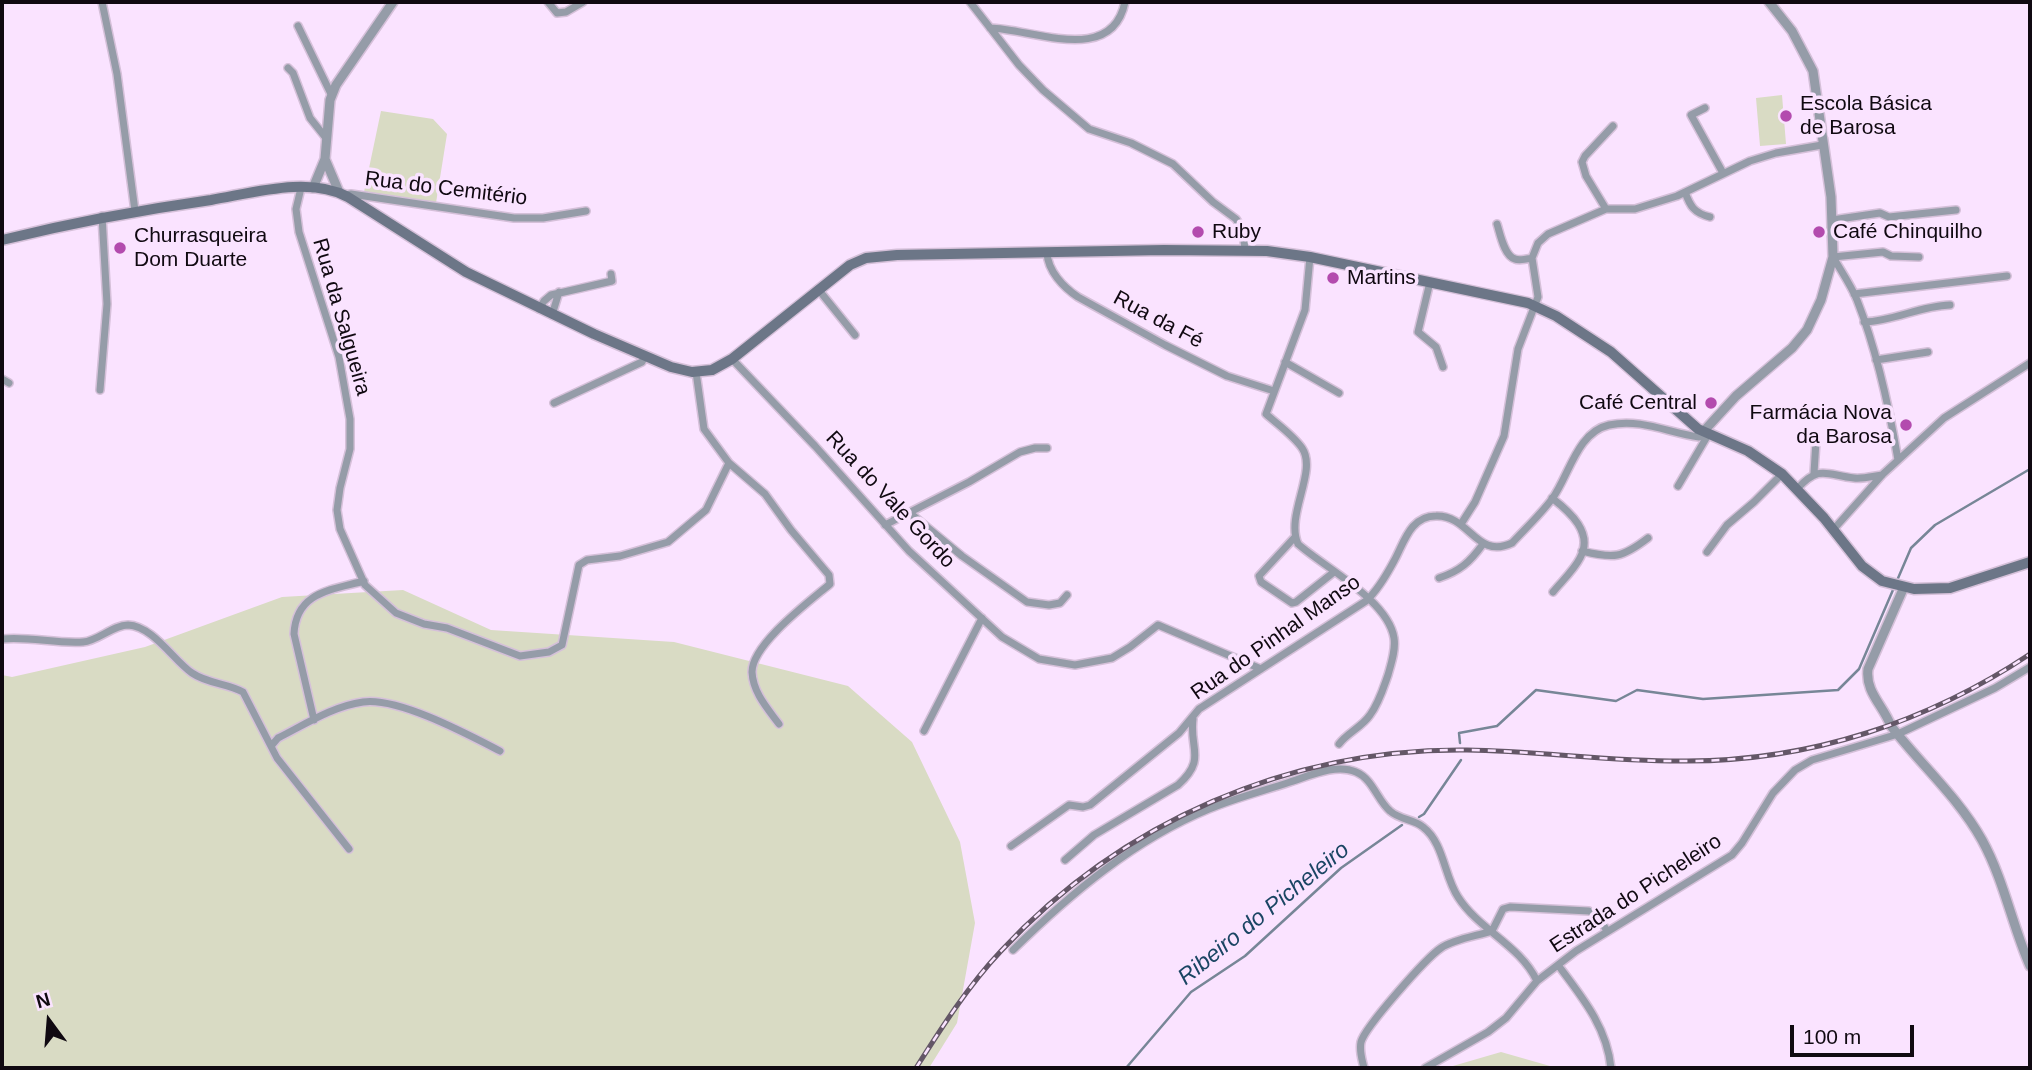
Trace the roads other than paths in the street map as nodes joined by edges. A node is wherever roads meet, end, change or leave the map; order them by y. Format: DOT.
graph roads {
  1 [pos="102,2"];
  2 [pos="393,2"];
  3 [pos="548,2"];
  4 [pos="583,2"];
  5 [pos="970,2"];
  6 [pos="1125,2"];
  7 [pos="1769,2"];
  8 [pos="298,26"];
  9 [pos="990,28"];
  10 [pos="288,68"];
  11 [pos="332,96"];
  12 [pos="1705,108"];
  13 [pos="1613,127"];
  14 [pos="326,138"];
  15 [pos="1822,145"];
  16 [pos="325,159"];
  17 [pos="1723,173"];
  18 [pos="301,188"];
  19 [pos="313,188"];
  20 [pos="1685,191"];
  21 [pos="341,194"];
  22 [pos="1606,209"];
  23 [pos="1955,210"];
  24 [pos="135,211"];
  25 [pos="586,211"];
  26 [pos="102,216"];
  27 [pos="1710,217"];
  28 [pos="1832,220"];
  29 [pos="1497,224"];
  30 [pos="2,240"];
  31 [pos="1245,250"];
  32 [pos="1048,253"];
  33 [pos="1310,257"];
  34 [pos="1833,257"];
  35 [pos="1919,257"];
  36 [pos="1532,258"];
  37 [pos="611,274"];
  38 [pos="2007,276"];
  39 [pos="1430,282"];
  40 [pos="818,289"];
  41 [pos="559,292"];
  42 [pos="1854,294"];
  43 [pos="1950,304"];
  44 [pos="1535,306"];
  45 [pos="539,309"];
  46 [pos="552,315"];
  47 [pos="1864,322"];
  48 [pos="855,335"];
  49 [pos="1928,352"];
  50 [pos="645,356"];
  51 [pos="732,359"];
  52 [pos="1876,360"];
  53 [pos="1285,362"];
  54 [pos="2030,363"];
  55 [pos="1443,367"];
  56 [pos="696,372"];
  57 [pos="100,390"];
  58 [pos="1274,391"];
  59 [pos="1339,393"];
  60 [pos="554,403"];
  61 [pos="1706,433"];
  62 [pos="1816,441"];
  63 [pos="1047,448"];
  64 [pos="1898,460"];
  65 [pos="729,463"];
  66 [pos="1814,473"];
  67 [pos="1782,474"];
  68 [pos="1883,474"];
  69 [pos="1678,486"];
  70 [pos="1797,489"];
  71 [pos="1552,498"];
  72 [pos="910,513"];
  73 [pos="1461,524"];
  74 [pos="886,525"];
  75 [pos="1833,530"];
  76 [pos="1295,537"];
  77 [pos="1648,538"];
  78 [pos="1483,544"];
  79 [pos="1582,551"];
  80 [pos="1707,551"];
  81 [pos="2030,562"];
  82 [pos="1335,572"];
  83 [pos="1439,578"];
  84 [pos="364,581"];
  85 [pos="1897,585"];
  86 [pos="1553,592"];
  87 [pos="1067,595"];
  88 [pos="1369,598"];
  89 [pos="982,618"];
  90 [pos="2,639"];
  91 [pos="2030,667"];
  92 [pos="1261,669"];
  93 [pos="1193,718"];
  94 [pos="314,720"];
  95 [pos="779,724"];
  96 [pos="924,731"];
  97 [pos="1898,734"];
  98 [pos="1339,744"];
  99 [pos="272,745"];
  100 [pos="500,751"];
  101 [pos="1011,846"];
  102 [pos="349,849"];
  103 [pos="1065,860"];
  104 [pos="1492,931"];
  105 [pos="1607,931"];
  106 [pos="1013,950"];
  107 [pos="1558,965"];
  108 [pos="2030,966"];
  109 [pos="1537,981"];
  110 [pos="1364,1068"];
  111 [pos="1425,1068"];
  112 [pos="1611,1068"];
  1 -- 24 [label="street"];
  2 -- 11 [label="street"];
  3 -- 4 [label="street"];
  5 -- 9 [label="street"];
  6 -- 9 [label="street"];
  7 -- 15 [label="street"];
  8 -- 11 [label="street"];
  9 -- 31 [label="street"];
  10 -- 14 [label="street"];
  11 -- 14 [label="street"];
  12 -- 17 [label="street"];
  13 -- 22 [label="street"];
  14 -- 16 [label="street"];
  15 -- 17 [label="street"];
  15 -- 28 [label="street"];
  16 -- 19 [label="street"];
  16 -- 21 [label="street"];
  17 -- 20 [label="street"];
  18 -- 19 [label="main road"];
  18 -- 24 [label="main road"];
  18 -- 84 [label="street, Rua da Salgueira"];
  19 -- 21 [label="main road"];
  20 -- 22 [label="street"];
  20 -- 27 [label="street"];
  21 -- 25 [label="street, Rua do Cemitério"];
  21 -- 45 [label="main road"];
  22 -- 36 [label="street"];
  23 -- 28 [label="street"];
  24 -- 26 [label="main road"];
  26 -- 30 [label="main road"];
  26 -- 57 [label="street"];
  28 -- 34 [label="street"];
  29 -- 36 [label="street"];
  31 -- 32 [label="main road"];
  31 -- 33 [label="main road"];
  32 -- 40 [label="main road"];
  32 -- 58 [label="street, Rua da Fé"];
  33 -- 39 [label="main road"];
  33 -- 53 [label="street"];
  34 -- 35 [label="street"];
  34 -- 42 [label="street"];
  34 -- 61 [label="street"];
  36 -- 44 [label="street"];
  37 -- 41 [label="street"];
  38 -- 42 [label="street"];
  39 -- 44 [label="main road"];
  39 -- 55 [label="street"];
  40 -- 48 [label="street"];
  40 -- 51 [label="main road"];
  41 -- 45 [label="street"];
  41 -- 46 [label="street"];
  42 -- 47 [label="street"];
  43 -- 47 [label="street"];
  44 -- 61 [label="main road"];
  44 -- 73 [label="street"];
  45 -- 46 [label="main road"];
  46 -- 50 [label="main road"];
  47 -- 52 [label="street"];
  49 -- 52 [label="street"];
  50 -- 56 [label="main road"];
  50 -- 60 [label="street"];
  51 -- 56 [label="main road"];
  51 -- 74 [label="street, Rua do Vale Gordo"];
  52 -- 64 [label="street"];
  53 -- 58 [label="street"];
  53 -- 59 [label="street"];
  54 -- 64 [label="street"];
  56 -- 65 [label="street"];
  58 -- 76 [label="street"];
  61 -- 67 [label="main road"];
  61 -- 69 [label="street"];
  61 -- 71 [label="street"];
  62 -- 66 [label="street"];
  63 -- 72 [label="street"];
  64 -- 68 [label="street"];
  65 -- 84 [label="street, Rua da Salgueira"];
  65 -- 95 [label="street"];
  66 -- 68 [label="street"];
  66 -- 70 [label="street"];
  67 -- 70 [label="main road"];
  67 -- 80 [label="street"];
  68 -- 75 [label="street"];
  70 -- 75 [label="main road"];
  71 -- 78 [label="street"];
  71 -- 79 [label="street"];
  72 -- 74 [label="street"];
  72 -- 87 [label="street"];
  73 -- 78 [label="street"];
  73 -- 88 [label="street, Rua do Pinhal Manso"];
  74 -- 89 [label="street, Rua do Vale Gordo"];
  75 -- 85 [label="main road"];
  76 -- 82 [label="street"];
  76 -- 82 [label="street"];
  77 -- 79 [label="street"];
  78 -- 83 [label="street"];
  79 -- 86 [label="street"];
  81 -- 85 [label="main road"];
  82 -- 88 [label="street"];
  84 -- 94 [label="street"];
  85 -- 97 [label="street"];
  88 -- 92 [label="street, Rua do Pinhal Manso"];
  88 -- 98 [label="street"];
  89 -- 92 [label="street, Rua do Vale Gordo"];
  89 -- 96 [label="street"];
  90 -- 99 [label="street"];
  91 -- 97 [label="street, Estrada do Picheleiro"];
  92 -- 93 [label="street, Rua do Pinhal Manso"];
  93 -- 101 [label="street, Rua do Pinhal Manso"];
  93 -- 103 [label="street"];
  94 -- 99 [label="street"];
  94 -- 100 [label="street"];
  97 -- 105 [label="street, Estrada do Picheleiro"];
  97 -- 108 [label="street"];
  99 -- 102 [label="street"];
  104 -- 105 [label="street"];
  104 -- 106 [label="street"];
  104 -- 109 [label="street"];
  104 -- 110 [label="street"];
  105 -- 107 [label="street, Estrada do Picheleiro"];
  107 -- 109 [label="street, Estrada do Picheleiro"];
  107 -- 112 [label="street"];
  109 -- 111 [label="street, Estrada do Picheleiro"];
}
